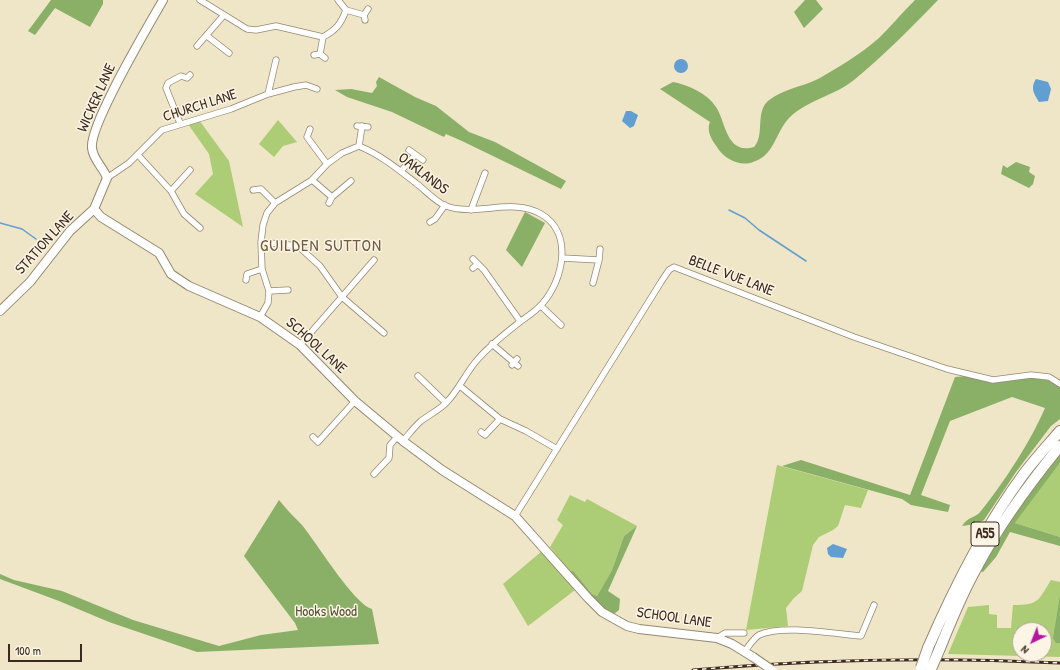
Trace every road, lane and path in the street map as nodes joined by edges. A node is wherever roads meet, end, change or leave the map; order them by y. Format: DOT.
graph roads {
  1 [pos="163,0"];
  2 [pos="200,0"];
  3 [pos="338,0"];
  4 [pos="368,9"];
  5 [pos="346,10"];
  6 [pos="224,15"];
  7 [pos="207,36"];
  8 [pos="323,37"];
  9 [pos="197,46"];
  10 [pos="229,53"];
  11 [pos="314,55"];
  12 [pos="276,60"];
  13 [pos="190,75"];
  14 [pos="317,88"];
  15 [pos="268,94"];
  16 [pos="180,123"];
  17 [pos="362,126"];
  18 [pos="310,129"];
  19 [pos="359,146"];
  20 [pos="410,150"];
  21 [pos="415,154"];
  22 [pos="138,155"];
  23 [pos="423,160"];
  24 [pos="327,164"];
  25 [pos="190,170"];
  26 [pos="401,171"];
  27 [pos="485,173"];
  28 [pos="107,178"];
  29 [pos="312,180"];
  30 [pos="351,181"];
  31 [pos="253,190"];
  32 [pos="170,191"];
  33 [pos="275,203"];
  34 [pos="444,205"];
  35 [pos="94,210"];
  36 [pos="471,210"];
  37 [pos="434,221"];
  38 [pos="200,228"];
  39 [pos="260,242"];
  40 [pos="600,249"];
  41 [pos="562,258"];
  42 [pos="473,259"];
  43 [pos="374,260"];
  44 [pos="599,260"];
  45 [pos="262,269"];
  46 [pos="245,275"];
  47 [pos="593,283"];
  48 [pos="269,290"];
  49 [pos="285,292"];
  50 [pos="342,297"];
  51 [pos="541,306"];
  52 [pos="0,311"];
  53 [pos="260,317"];
  54 [pos="520,321"];
  55 [pos="557,324"];
  56 [pos="384,333"];
  57 [pos="492,344"];
  58 [pos="300,345"];
  59 [pos="515,363"];
  60 [pos="418,376"];
  61 [pos="1060,384"];
  62 [pos="460,386"];
  63 [pos="355,402"];
  64 [pos="446,403"];
  65 [pos="500,419"];
  66 [pos="1060,431"];
  67 [pos="481,432"];
  68 [pos="313,438"];
  69 [pos="400,439"];
  70 [pos="1060,446"];
  71 [pos="557,449"];
  72 [pos="374,474"];
  73 [pos="515,516"];
  74 [pos="874,605"];
  75 [pos="744,633"];
  76 [pos="717,638"];
  77 [pos="745,651"];
  78 [pos="926,669"];
  79 [pos="772,670"];
  1 -- 28 [label="street, WICKER LANE"];
  2 -- 6 [label="street"];
  3 -- 5 [label="street"];
  4 -- 5 [label="street"];
  5 -- 8 [label="street"];
  6 -- 7 [label="street"];
  6 -- 8 [label="street"];
  7 -- 9 [label="street"];
  7 -- 10 [label="street"];
  8 -- 11 [label="street"];
  12 -- 15 [label="street"];
  13 -- 16 [label="street"];
  14 -- 15 [label="street, CHURCH LANE"];
  15 -- 16 [label="street, CHURCH LANE"];
  16 -- 22 [label="street, CHURCH LANE"];
  17 -- 19 [label="street"];
  18 -- 24 [label="street"];
  19 -- 24 [label="street"];
  19 -- 26 [label="street, OAKLANDS"];
  20 -- 21 [label="street"];
  21 -- 23 [label="street"];
  21 -- 26 [label="street"];
  22 -- 28 [label="street, CHURCH LANE"];
  22 -- 32 [label="street"];
  24 -- 29 [label="street"];
  25 -- 32 [label="street"];
  26 -- 34 [label="street, OAKLANDS"];
  27 -- 36 [label="street"];
  28 -- 35 [label="street"];
  29 -- 30 [label="street"];
  29 -- 33 [label="street"];
  31 -- 33 [label="street"];
  32 -- 38 [label="street"];
  33 -- 39 [label="street"];
  34 -- 36 [label="street, OAKLANDS"];
  34 -- 37 [label="street"];
  35 -- 52 [label="street, STATION LANE"];
  35 -- 53 [label="street, SCHOOL LANE"];
  36 -- 41 [label="street, OAKLANDS"];
  39 -- 45 [label="street"];
  39 -- 50 [label="street"];
  40 -- 44 [label="street"];
  41 -- 44 [label="street"];
  41 -- 51 [label="street, OAKLANDS"];
  42 -- 54 [label="street"];
  43 -- 50 [label="street"];
  44 -- 47 [label="street"];
  45 -- 46 [label="street"];
  45 -- 48 [label="street"];
  48 -- 49 [label="street"];
  48 -- 53 [label="street"];
  50 -- 56 [label="street"];
  50 -- 58 [label="street"];
  51 -- 54 [label="street, OAKLANDS"];
  51 -- 55 [label="street"];
  53 -- 58 [label="street, SCHOOL LANE"];
  54 -- 57 [label="street, OAKLANDS"];
  57 -- 59 [label="street"];
  57 -- 62 [label="street, OAKLANDS"];
  58 -- 63 [label="street, SCHOOL LANE"];
  60 -- 64 [label="street"];
  61 -- 71 [label="street, BELLE VUE LANE"];
  62 -- 64 [label="street, OAKLANDS"];
  62 -- 65 [label="street"];
  63 -- 68 [label="street"];
  63 -- 69 [label="street, SCHOOL LANE"];
  64 -- 69 [label="street, OAKLANDS"];
  65 -- 67 [label="street"];
  65 -- 71 [label="street"];
  66 -- 78 [label="highway, A55, bridge"];
  69 -- 72 [label="street, OAKLANDS"];
  69 -- 73 [label="street, SCHOOL LANE"];
  70 -- 78 [label="highway, A55, bridge"];
  71 -- 73 [label="street, BELLE VUE LANE"];
  73 -- 76 [label="street, SCHOOL LANE"];
  74 -- 77 [label="street"];
  75 -- 76 [label="street, SCHOOL LANE"];
  76 -- 77 [label="street, SCHOOL LANE"];
  77 -- 79 [label="street, SCHOOL LANE, bridge"];
}
